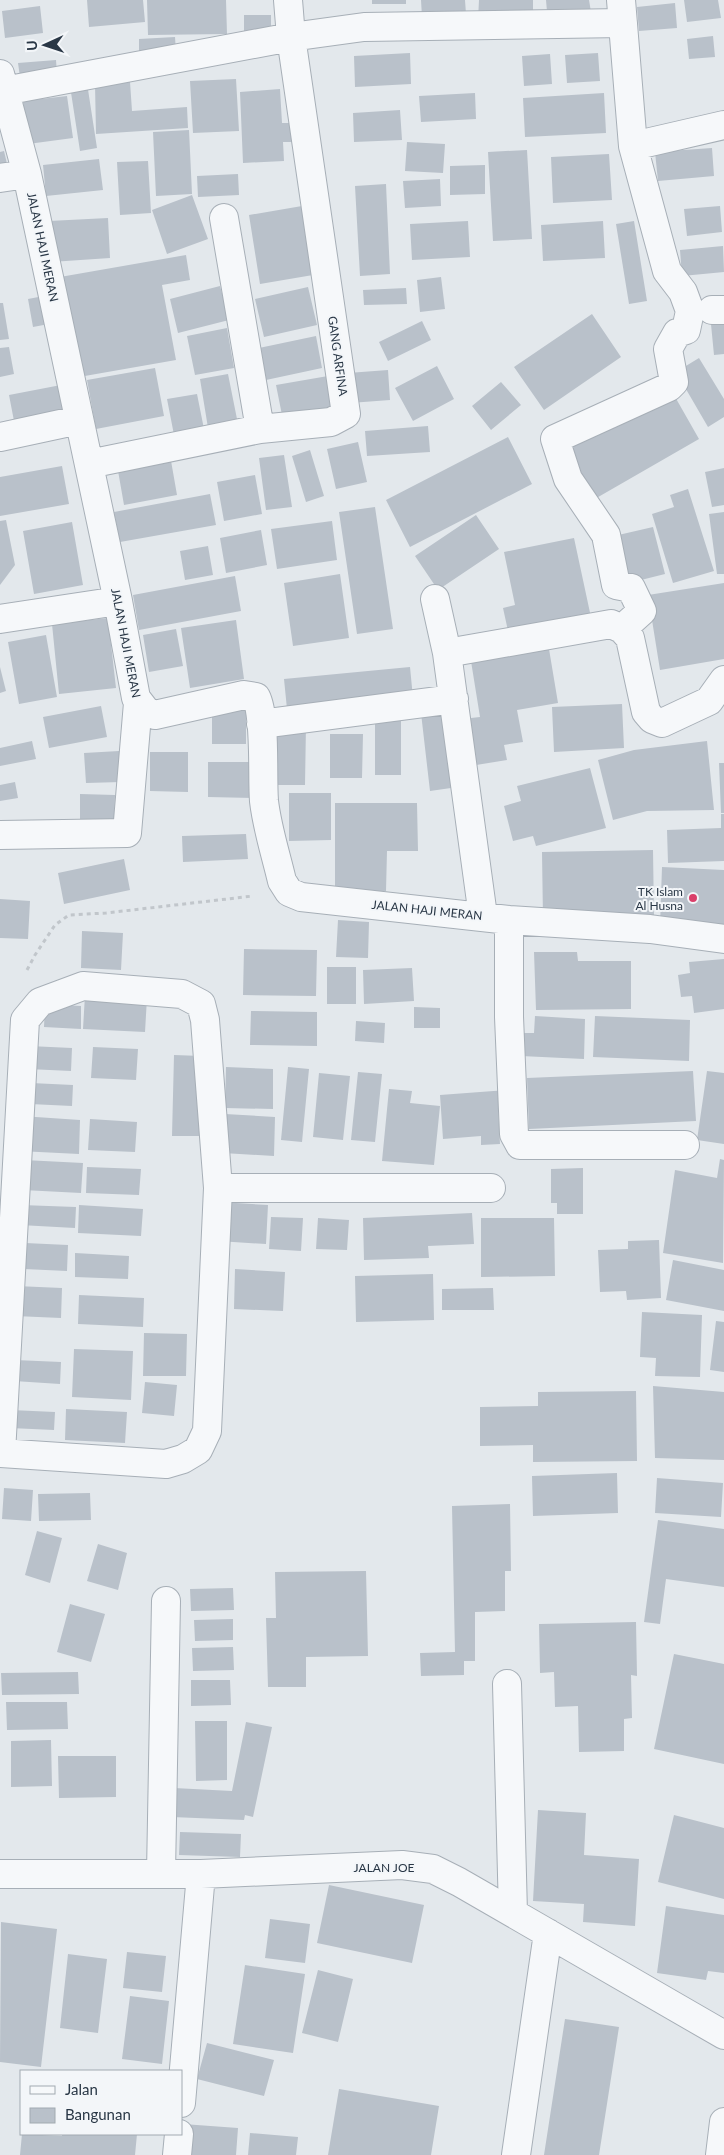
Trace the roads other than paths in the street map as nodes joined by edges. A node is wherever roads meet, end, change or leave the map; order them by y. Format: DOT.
graph roads {
  1 [pos="288,0"];
  2 [pos="622,12"];
  3 [pos="291,37"];
  4 [pos="2,82"];
  5 [pos="724,125"];
  6 [pos="633,146"];
  7 [pos="27,174"];
  8 [pos="0,178"];
  9 [pos="224,218"];
  10 [pos="79,420"];
  11 [pos="260,429"];
  12 [pos="0,437"];
  13 [pos="89,464"];
  14 [pos="434,599"];
  15 [pos="118,601"];
  16 [pos="0,619"];
  17 [pos="622,630"];
  18 [pos="447,653"];
  19 [pos="724,680"];
  20 [pos="454,699"];
  21 [pos="138,703"];
  22 [pos="261,724"];
  23 [pos="0,835"];
  24 [pos="496,918"];
  25 [pos="724,938"];
  26 [pos="685,1145"];
  27 [pos="218,1188"];
  28 [pos="491,1188"];
  29 [pos="1,1453"];
  30 [pos="166,1601"];
  31 [pos="507,1684"];
  32 [pos="161,1873"];
  33 [pos="0,1874"];
  34 [pos="201,1874"];
  35 [pos="513,1913"];
  36 [pos="548,1933"];
  37 [pos="724,2035"];
  38 [pos="182,2092"];
  39 [pos="724,2122"];
  40 [pos="179,2135"];
  41 [pos="177,2155"];
  42 [pos="516,2155"];
  43 [pos="720,2155"];
  1 -- 3 [label="street, GANG ARFINA"];
  2 -- 3 [label="street"];
  2 -- 6 [label="street"];
  3 -- 4 [label="street"];
  3 -- 11 [label="street, GANG ARFINA"];
  4 -- 7 [label="street, JALAN HAJI MERAN"];
  5 -- 6 [label="street"];
  6 -- 17 [label="street"];
  7 -- 8 [label="street"];
  7 -- 10 [label="street, JALAN HAJI MERAN"];
  9 -- 11 [label="street"];
  10 -- 12 [label="street"];
  10 -- 13 [label="street, JALAN HAJI MERAN"];
  11 -- 13 [label="street, GANG ARFINA"];
  13 -- 15 [label="street, JALAN HAJI MERAN"];
  14 -- 18 [label="street"];
  15 -- 16 [label="street"];
  15 -- 21 [label="street, JALAN HAJI MERAN"];
  17 -- 18 [label="street"];
  17 -- 19 [label="street"];
  18 -- 20 [label="street"];
  20 -- 22 [label="street"];
  20 -- 24 [label="street"];
  21 -- 22 [label="street, JALAN HAJI MERAN"];
  21 -- 23 [label="street"];
  22 -- 24 [label="street, JALAN HAJI MERAN"];
  24 -- 25 [label="street, JALAN HAJI MERAN"];
  24 -- 26 [label="street"];
  27 -- 28 [label="street"];
  27 -- 29 [label="street"];
  27 -- 29 [label="street"];
  30 -- 32 [label="street"];
  31 -- 35 [label="street"];
  32 -- 33 [label="street, JALAN JOE"];
  32 -- 34 [label="street, JALAN JOE"];
  34 -- 35 [label="street, JALAN JOE"];
  34 -- 38 [label="street"];
  35 -- 36 [label="street, JALAN JOE"];
  36 -- 37 [label="street, JALAN JOE"];
  36 -- 42 [label="street"];
  39 -- 43 [label="street"];
  40 -- 41 [label="street"];
}
